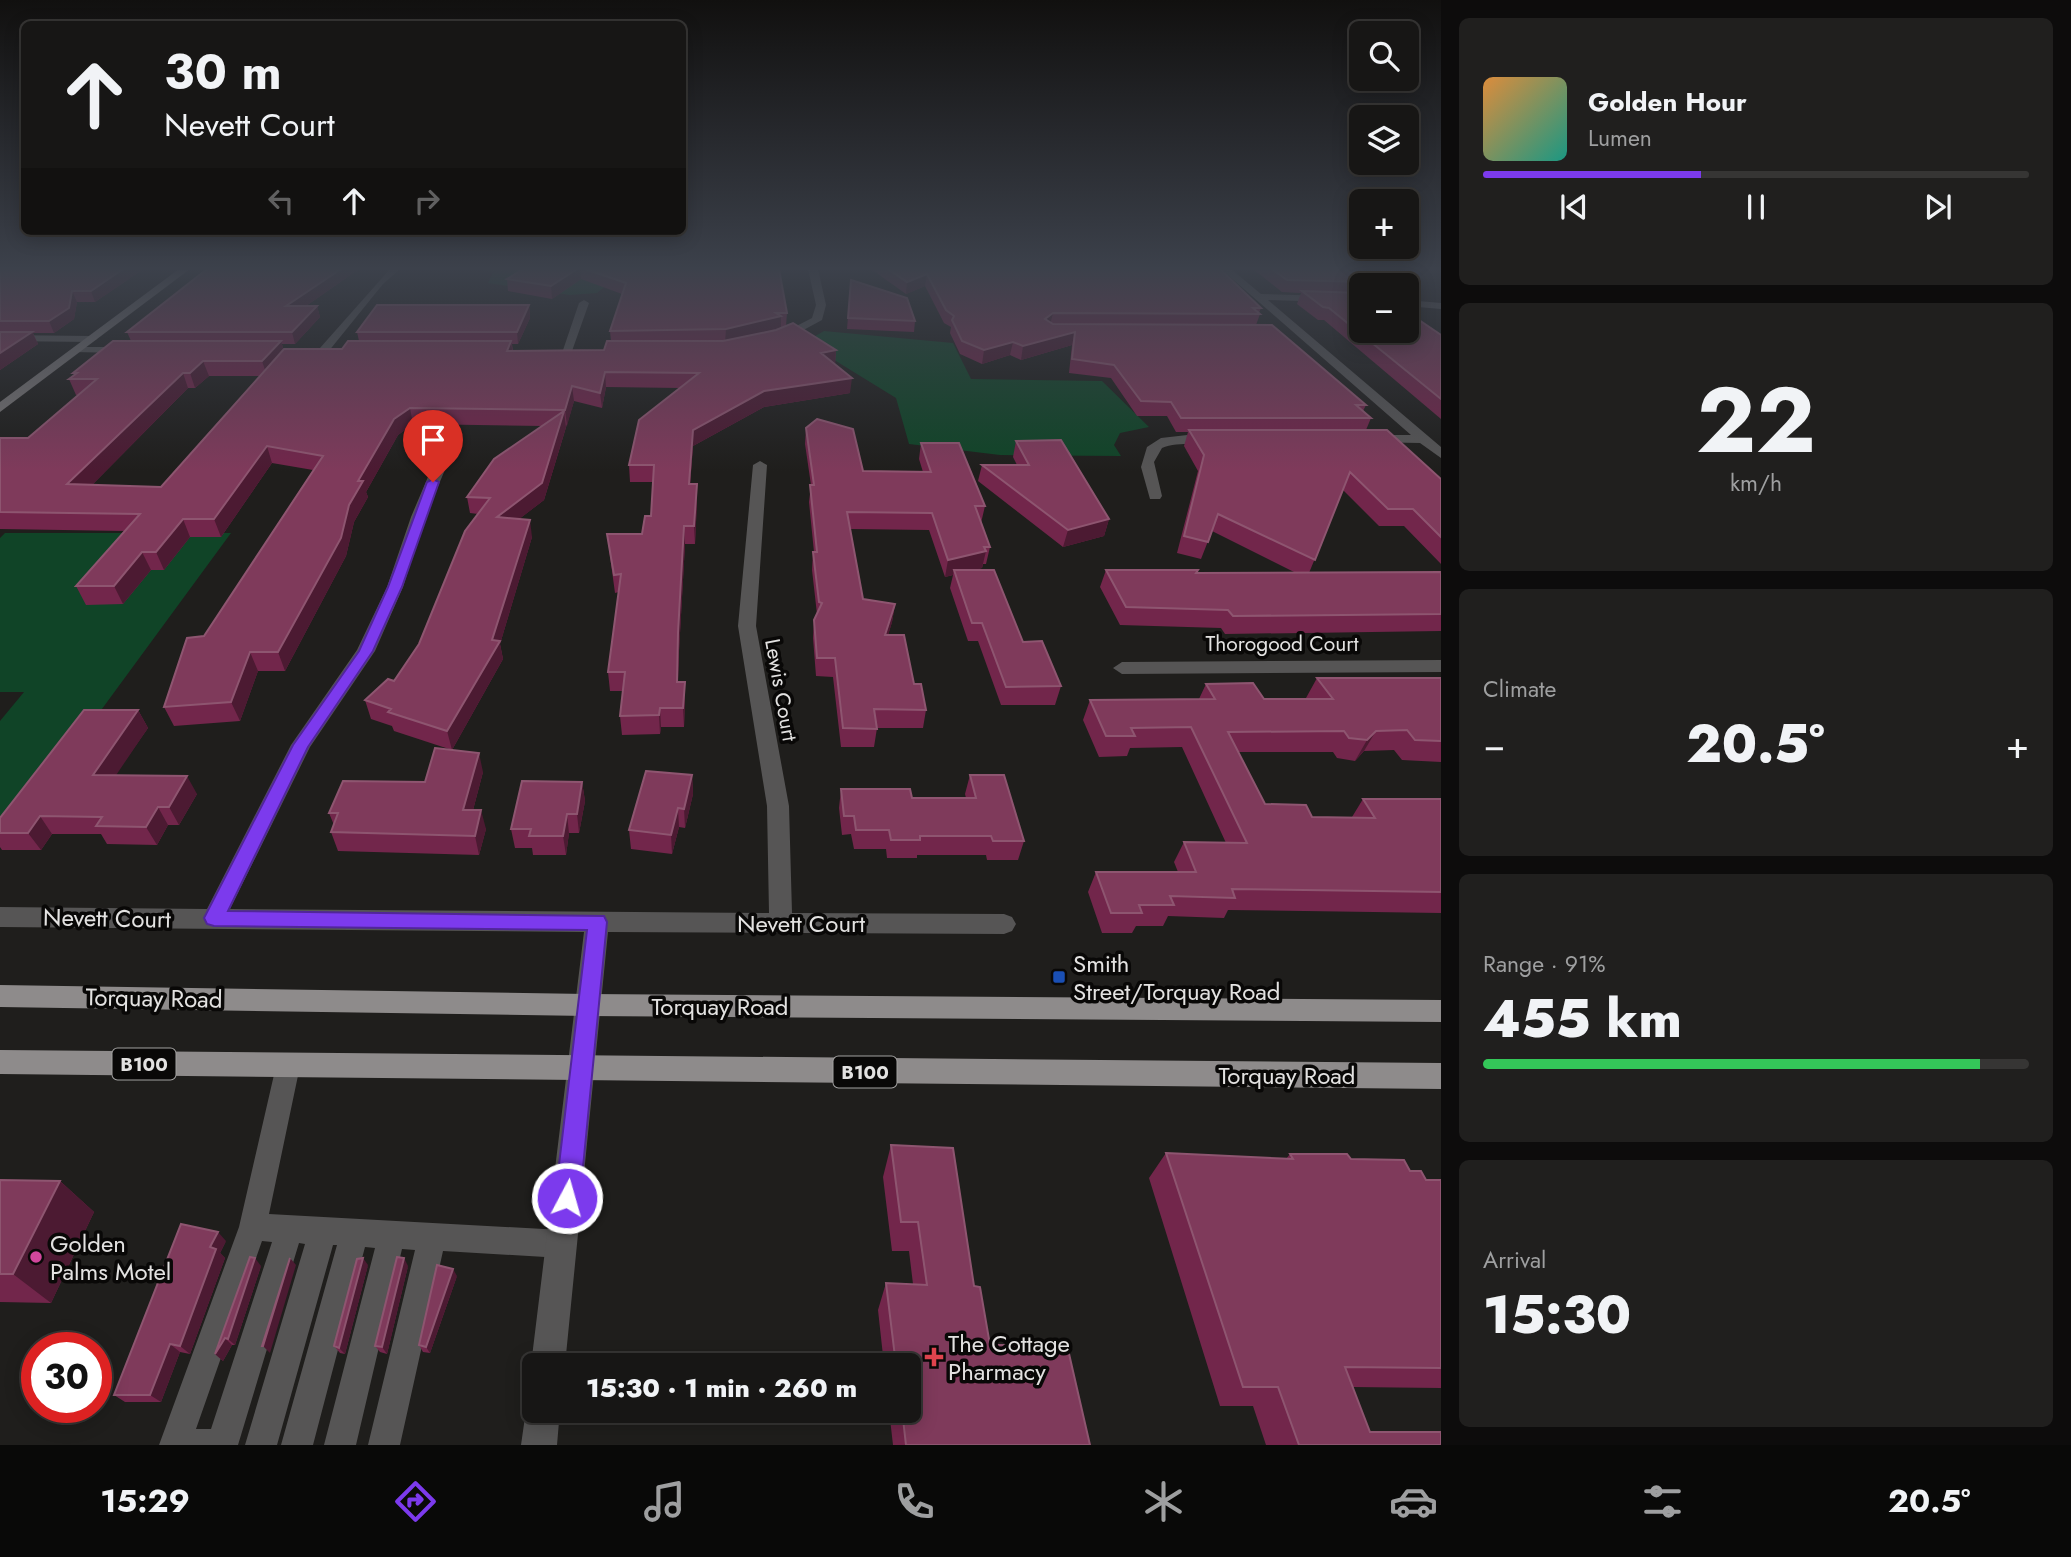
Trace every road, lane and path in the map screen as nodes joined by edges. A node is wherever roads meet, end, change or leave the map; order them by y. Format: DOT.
graph roads {
  1 [pos="95,336"];
  2 [pos="335,336"];
  3 [pos="571,336"];
  4 [pos="785,336"];
  5 [pos="1306,336"];
  6 [pos="0,338"];
  7 [pos="92,339"];
  8 [pos="771,341"];
  9 [pos="77,350"];
  10 [pos="143,350"];
  11 [pos="310,350"];
  12 [pos="324,350"];
  13 [pos="337,350"];
  14 [pos="553,351"];
  15 [pos="566,351"];
  16 [pos="579,351"];
  17 [pos="0,408"];
  18 [pos="1231,438"];
  19 [pos="1362,439"];
  20 [pos="1423,439"];
  21 [pos="1441,454"];
  22 [pos="760,464"];
  23 [pos="440,465"];
  24 [pos="1155,496"];
  25 [pos="1441,666"];
  26 [pos="1122,668"];
  27 [pos="0,917"];
  28 [pos="214,918"];
  29 [pos="597,922"];
  30 [pos="781,923"];
  31 [pos="1004,924"];
  32 [pos="0,996"];
  33 [pos="587,1005"];
  34 [pos="1441,1012"];
  35 [pos="0,1062"];
  36 [pos="288,1066"];
  37 [pos="582,1070"];
  38 [pos="1441,1076"];
  39 [pos="253,1227"];
  40 [pos="290,1229"];
  41 [pos="323,1230"];
  42 [pos="355,1232"];
  43 [pos="392,1234"];
  44 [pos="432,1236"];
  45 [pos="562,1244"];
  46 [pos="549,1353"];
  47 [pos="542,1423"];
  48 [pos="220,1445"];
  49 [pos="261,1445"];
  50 [pos="297,1445"];
  51 [pos="340,1445"];
  52 [pos="384,1445"];
  53 [pos="539,1445"];
  1 -- 7 [label="main road"];
  2 -- 12 [label="street"];
  3 -- 15 [label="street"];
  4 -- 8 [label="street"];
  5 -- 20 [label="street"];
  6 -- 7 [label="street"];
  7 -- 9 [label="main road"];
  9 -- 10 [label="street"];
  9 -- 17 [label="main road"];
  11 -- 12 [label="street"];
  12 -- 13 [label="street"];
  14 -- 15 [label="street"];
  15 -- 16 [label="street"];
  18 -- 24 [label="street"];
  19 -- 20 [label="street"];
  20 -- 21 [label="street"];
  22 -- 30 [label="street, Lewis Court"];
  23 -- 28 [label="street"];
  25 -- 26 [label="street, Thorogood Court"];
  27 -- 28 [label="street, Nevett Court"];
  28 -- 29 [label="street, Nevett Court"];
  29 -- 30 [label="street, Nevett Court"];
  29 -- 33 [label="street"];
  30 -- 31 [label="street, Nevett Court"];
  32 -- 33 [label="main road, Torquay Road"];
  33 -- 34 [label="main road, Torquay Road"];
  33 -- 37 [label="street"];
  35 -- 36 [label="main road, Torquay Road / B100"];
  36 -- 37 [label="main road, Torquay Road / B100"];
  36 -- 39 [label="lane"];
  37 -- 38 [label="main road, Torquay Road / B100"];
  37 -- 45 [label="street"];
  39 -- 40 [label="lane"];
  39 -- 48 [label="lane"];
  40 -- 41 [label="lane"];
  40 -- 48 [label="lane"];
  41 -- 42 [label="lane"];
  41 -- 49 [label="lane"];
  42 -- 43 [label="lane"];
  42 -- 50 [label="lane"];
  43 -- 44 [label="lane"];
  43 -- 51 [label="lane"];
  44 -- 45 [label="lane"];
  44 -- 52 [label="lane"];
  45 -- 46 [label="street"];
  47 -- 53 [label="street"];
}
